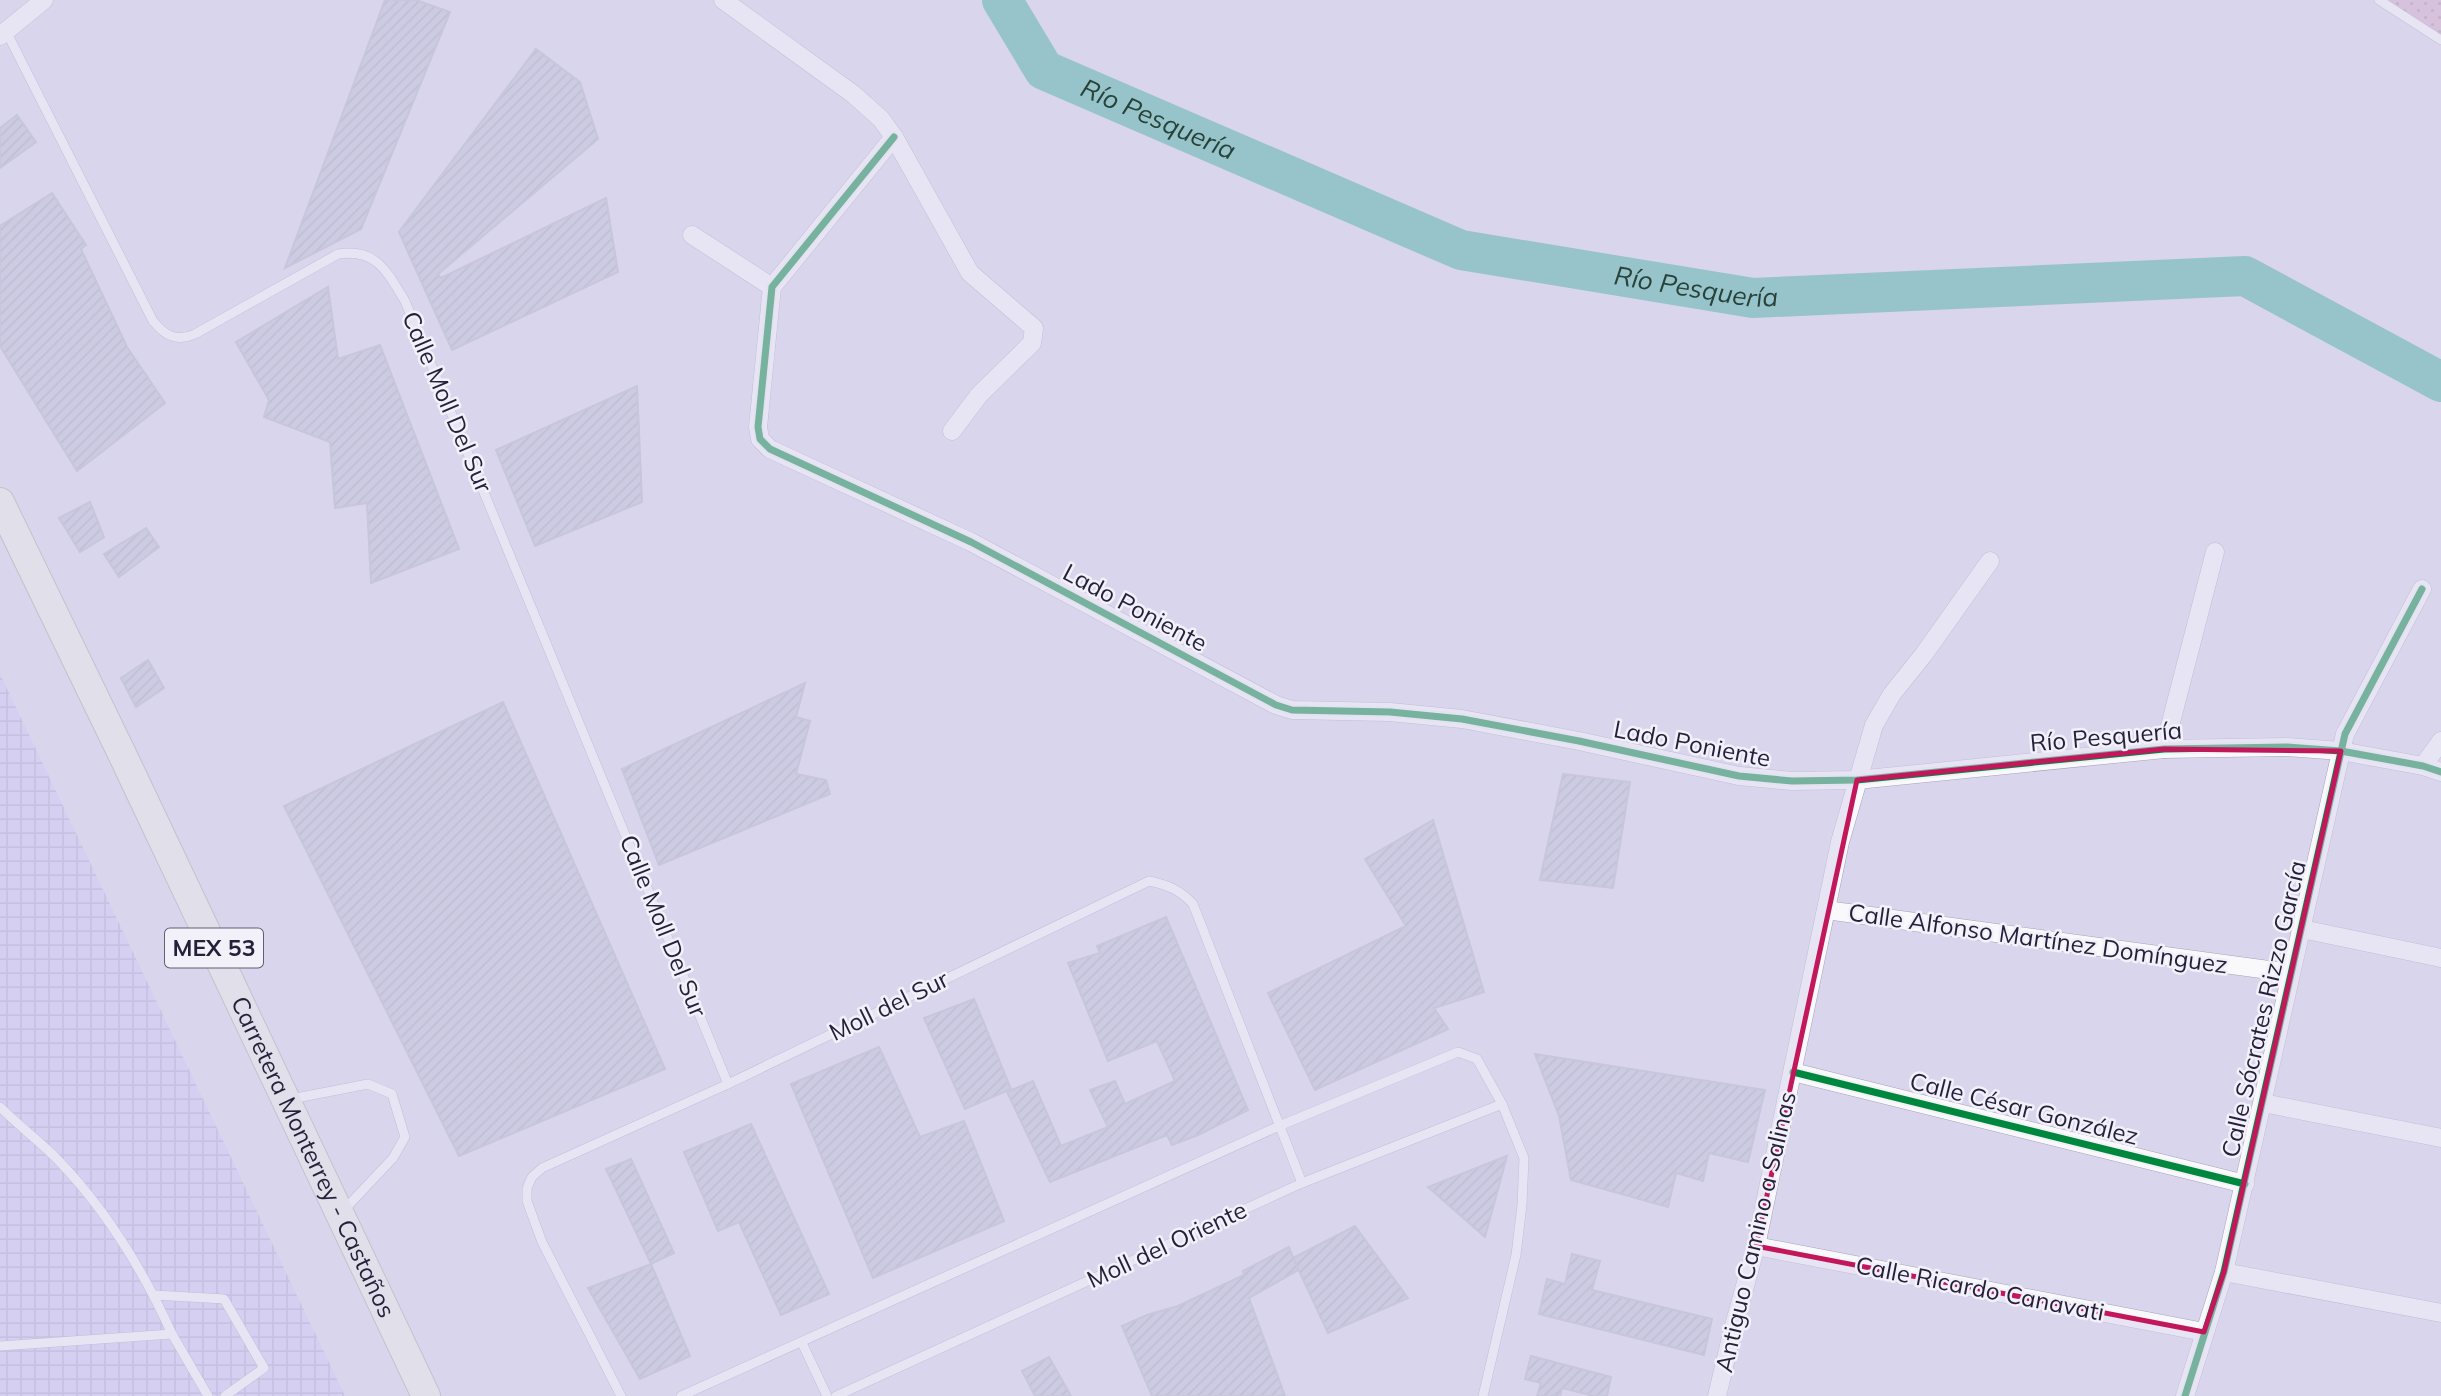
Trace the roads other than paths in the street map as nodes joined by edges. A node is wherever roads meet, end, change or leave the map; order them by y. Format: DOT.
graph roads {
  1 [pos="44,0"];
  2 [pos="723,0"];
  3 [pos="2379,0"];
  4 [pos="3,34"];
  5 [pos="2441,40"];
  6 [pos="894,136"];
  7 [pos="692,235"];
  8 [pos="772,287"];
  9 [pos="952,431"];
  10 [pos="0,502"];
  11 [pos="2215,552"];
  12 [pos="1990,561"];
  13 [pos="2423,589"];
  14 [pos="2441,741"];
  15 [pos="2164,748"];
  16 [pos="2341,751"];
  17 [pos="2423,766"];
  18 [pos="2441,772"];
  19 [pos="1857,780"];
  20 [pos="1826,910"];
  21 [pos="2302,929"];
  22 [pos="2441,958"];
  23 [pos="2291,974"];
  24 [pos="1793,1072"];
  25 [pos="728,1084"];
  26 [pos="286,1100"];
  27 [pos="2263,1103"];
  28 [pos="1502,1104"];
  29 [pos="0,1107"];
  30 [pos="1279,1126"];
  31 [pos="2441,1138"];
  32 [pos="1302,1184"];
  33 [pos="2245,1184"];
  34 [pos="340,1213"];
  35 [pos="1756,1246"];
  36 [pos="2224,1272"];
  37 [pos="154,1295"];
  38 [pos="2441,1313"];
  39 [pos="2204,1332"];
  40 [pos="172,1334"];
  41 [pos="802,1343"];
  42 [pos="0,1346"];
  43 [pos="208,1396"];
  44 [pos="225,1396"];
  45 [pos="426,1396"];
  46 [pos="621,1396"];
  47 [pos="681,1396"];
  48 [pos="827,1396"];
  49 [pos="836,1396"];
  50 [pos="1483,1396"];
  51 [pos="1717,1396"];
  52 [pos="2185,1396"];
  1 -- 4 [label="street"];
  2 -- 6 [label="street"];
  3 -- 5 [label="lane"];
  4 -- 25 [label="lane, Calle Moll Del Sur"];
  6 -- 8 [label="street"];
  6 -- 9 [label="street"];
  7 -- 8 [label="street"];
  8 -- 19 [label="street, Lado Poniente"];
  10 -- 26 [label="main road, Carretera Monterrey - Castaños / MEX 53"];
  11 -- 15 [label="street"];
  12 -- 19 [label="street, Antiguo Camino a Salinas"];
  13 -- 16 [label="street, Calle Sócrates Rizzo García"];
  14 -- 17 [label="street"];
  15 -- 16 [label="street, Río Pesquería"];
  15 -- 19 [label="street, Río Pesquería"];
  16 -- 17 [label="street, Río Pesquería"];
  16 -- 21 [label="street, Calle Sócrates Rizzo García"];
  17 -- 18 [label="street, Río Pesquería"];
  19 -- 20 [label="street, Antiguo Camino a Salinas"];
  20 -- 23 [label="street, Calle Alfonso Martínez Domínguez"];
  20 -- 24 [label="street, Antiguo Camino a Salinas"];
  21 -- 22 [label="street"];
  21 -- 23 [label="street, Calle Sócrates Rizzo García"];
  23 -- 27 [label="street, Calle Sócrates Rizzo García"];
  24 -- 33 [label="street, Calle César González"];
  24 -- 35 [label="street, Antiguo Camino a Salinas"];
  25 -- 30 [label="lane, Moll del Sur"];
  25 -- 46 [label="lane, Moll del Sur"];
  26 -- 34 [label="main road, Carretera Monterrey - Castaños / MEX 53"];
  26 -- 34 [label="lane"];
  27 -- 31 [label="street"];
  27 -- 33 [label="street, Calle Sócrates Rizzo García"];
  28 -- 30 [label="lane"];
  28 -- 32 [label="lane, Moll del Oriente"];
  28 -- 50 [label="lane"];
  29 -- 37 [label="lane"];
  30 -- 32 [label="lane, Moll del Sur"];
  30 -- 41 [label="lane"];
  32 -- 49 [label="lane, Moll del Oriente"];
  33 -- 36 [label="street, Calle Sócrates Rizzo García"];
  34 -- 45 [label="main road, Carretera Monterrey - Castaños / MEX 53"];
  35 -- 39 [label="street, Calle Ricardo Canavati"];
  35 -- 51 [label="street, Antiguo Camino a Salinas"];
  36 -- 38 [label="street"];
  36 -- 39 [label="street, Calle Sócrates Rizzo García"];
  37 -- 40 [label="lane"];
  37 -- 44 [label="lane"];
  39 -- 52 [label="street, Calle Sócrates Rizzo García"];
  40 -- 42 [label="lane"];
  40 -- 43 [label="lane"];
  41 -- 47 [label="lane"];
  41 -- 48 [label="lane"];
}
